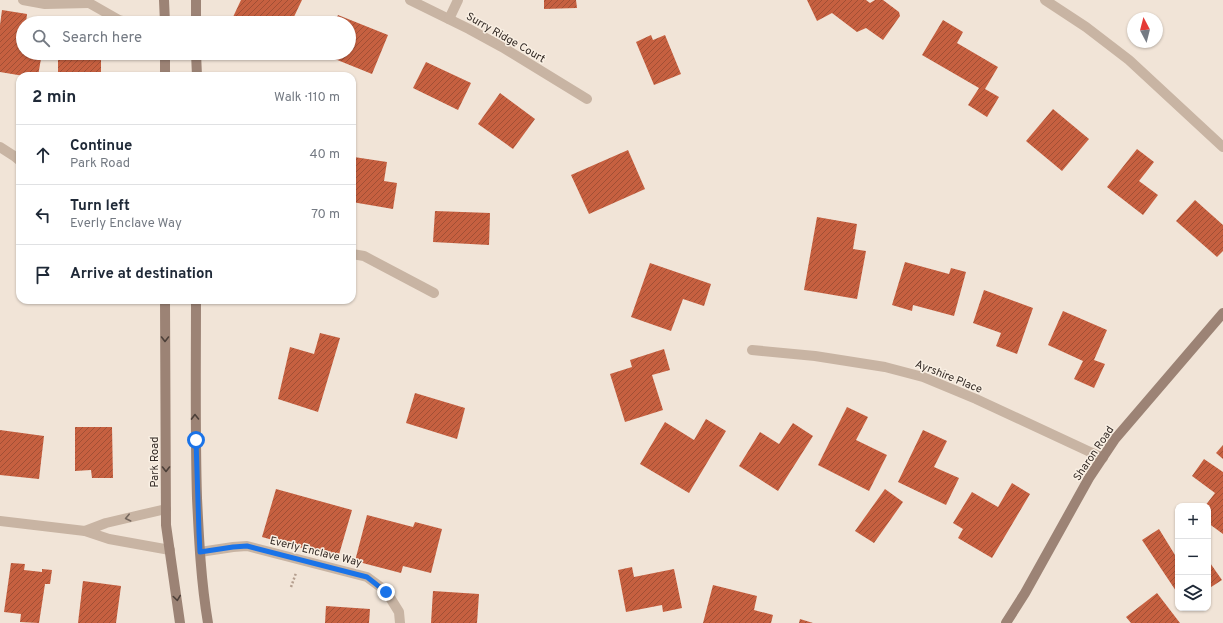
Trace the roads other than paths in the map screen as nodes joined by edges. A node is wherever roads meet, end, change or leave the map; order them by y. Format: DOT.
graph roads {
  1 [pos="23,0"];
  2 [pos="164,0"];
  3 [pos="196,0"];
  4 [pos="410,0"];
  5 [pos="458,0"];
  6 [pos="1045,0"];
  7 [pos="112,16"];
  8 [pos="164,16"];
  9 [pos="196,16"];
  10 [pos="449,19"];
  11 [pos="165,60"];
  12 [pos="196,60"];
  13 [pos="165,72"];
  14 [pos="197,72"];
  15 [pos="587,99"];
  16 [pos="0,147"];
  17 [pos="1223,147"];
  18 [pos="16,158"];
  19 [pos="356,255"];
  20 [pos="434,293"];
  21 [pos="165,304"];
  22 [pos="196,304"];
  23 [pos="1223,313"];
  24 [pos="752,350"];
  25 [pos="1103,458"];
  26 [pos="166,510"];
  27 [pos="0,521"];
  28 [pos="84,531"];
  29 [pos="170,550"];
  30 [pos="200,552"];
  31 [pos="180,623"];
  32 [pos="208,623"];
  33 [pos="400,623"];
  34 [pos="1006,623"];
  1 -- 7 [label="street"];
  2 -- 8 [label="main road"];
  3 -- 9 [label="main road"];
  4 -- 10 [label="street, Surry Ridge Court"];
  5 -- 10 [label="street"];
  6 -- 17 [label="street"];
  10 -- 15 [label="street, Surry Ridge Court"];
  11 -- 13 [label="main road"];
  12 -- 14 [label="main road"];
  16 -- 18 [label="street"];
  19 -- 20 [label="street"];
  21 -- 26 [label="main road, Park Road, one-way"];
  30 -- 22 [label="main road, one-way"];
  23 -- 25 [label="main road, Sharon Road"];
  24 -- 25 [label="street, Ayrshire Place"];
  25 -- 34 [label="main road, Sharon Road"];
  26 -- 28 [label="street, one-way"];
  26 -- 29 [label="main road, Park Road"];
  27 -- 28 [label="street"];
  28 -- 29 [label="street"];
  29 -- 31 [label="main road, Park Road, one-way"];
  30 -- 32 [label="main road"];
  30 -- 33 [label="street, Everly Enclave Way"];
}
